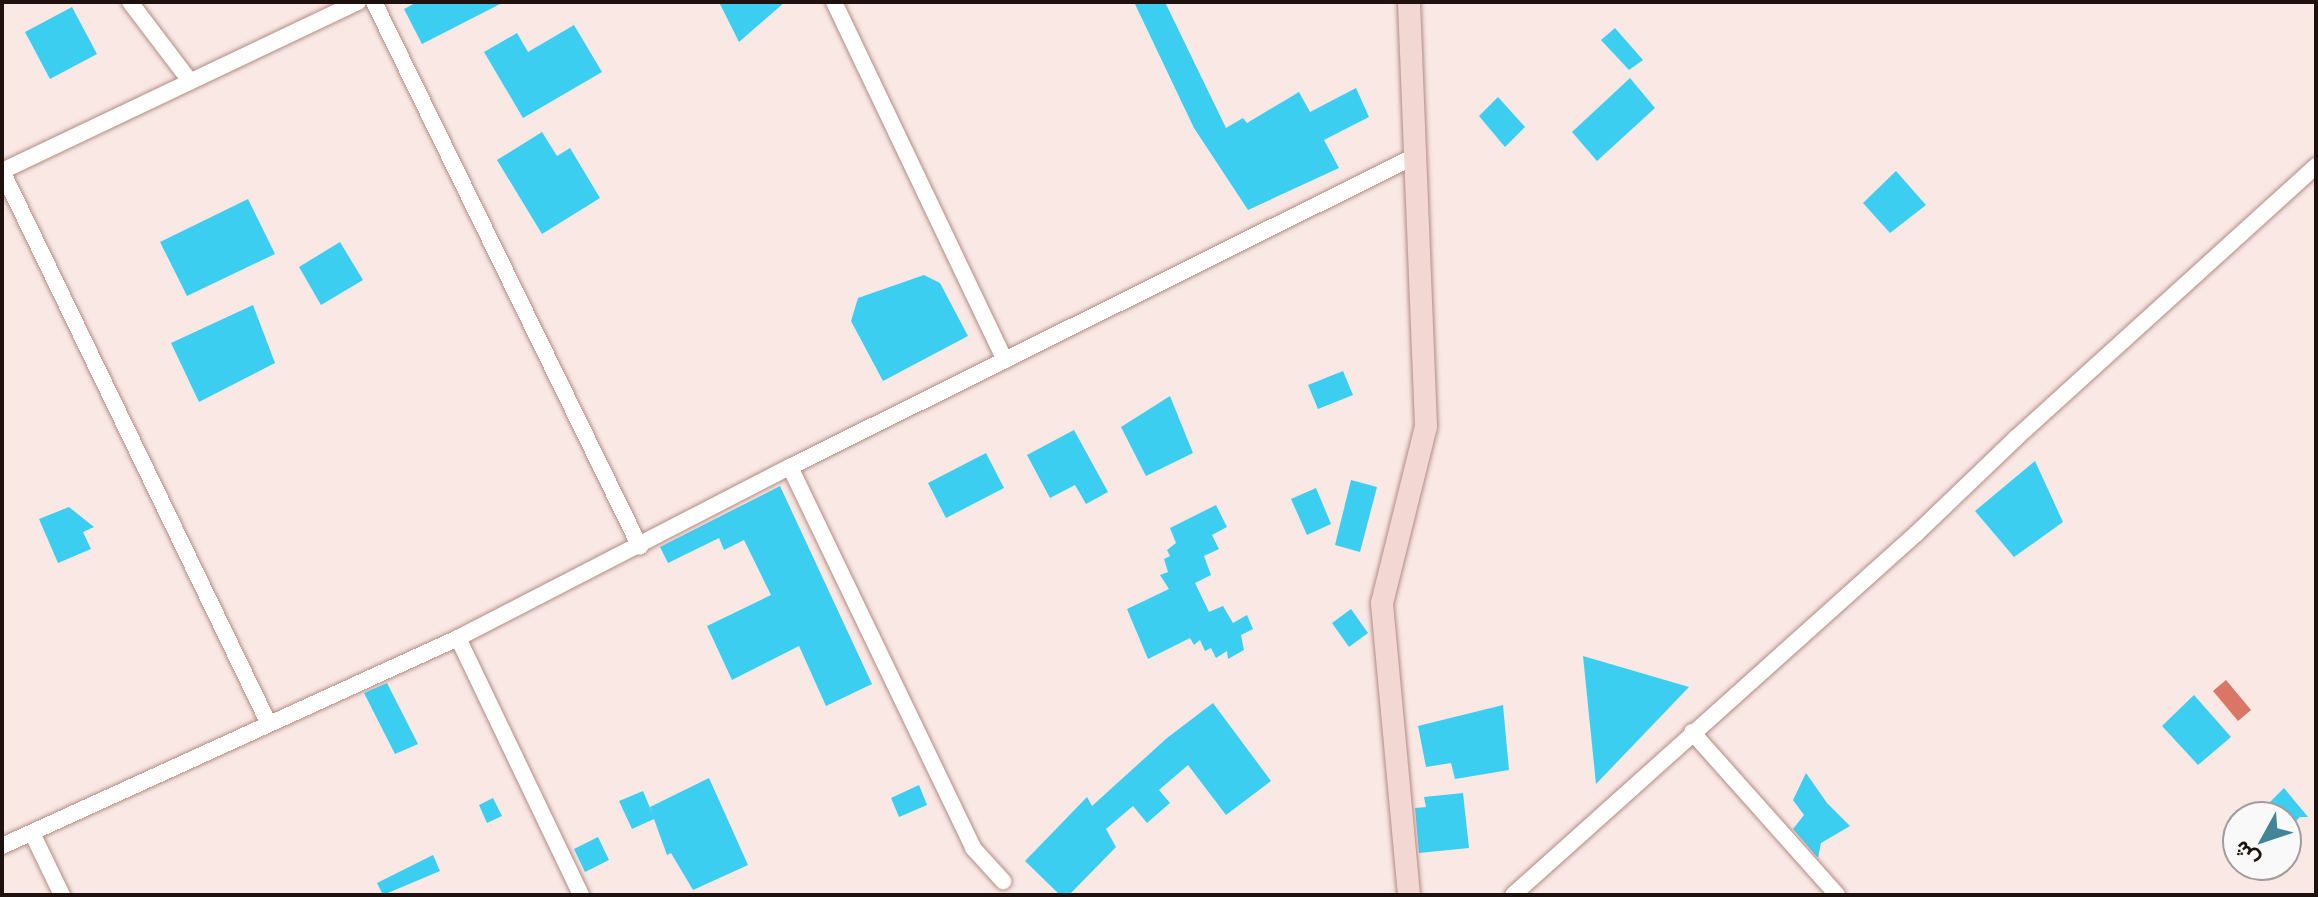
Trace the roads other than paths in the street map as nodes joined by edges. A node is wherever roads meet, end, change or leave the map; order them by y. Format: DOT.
graph roads {
  1 [pos="130,2"];
  2 [pos="358,2"];
  3 [pos="374,2"];
  4 [pos="834,2"];
  5 [pos="1409,2"];
  6 [pos="190,81"];
  7 [pos="1415,156"];
  8 [pos="2316,166"];
  9 [pos="2,171"];
  10 [pos="1005,360"];
  11 [pos="790,467"];
  12 [pos="640,547"];
  13 [pos="458,638"];
  14 [pos="268,722"];
  15 [pos="1692,732"];
  16 [pos="32,833"];
  17 [pos="2,846"];
  18 [pos="1003,881"];
  19 [pos="62,895"];
  20 [pos="581,895"];
  21 [pos="1409,895"];
  22 [pos="1513,895"];
  23 [pos="1837,895"];
  1 -- 6 [label="street"];
  2 -- 6 [label="street"];
  3 -- 12 [label="street"];
  4 -- 10 [label="street"];
  5 -- 7 [label="street"];
  6 -- 9 [label="street"];
  7 -- 10 [label="street"];
  7 -- 21 [label="street"];
  8 -- 15 [label="street"];
  9 -- 14 [label="street"];
  10 -- 11 [label="street"];
  11 -- 12 [label="street"];
  11 -- 18 [label="street"];
  12 -- 13 [label="street"];
  13 -- 14 [label="street"];
  13 -- 20 [label="street"];
  14 -- 16 [label="street"];
  15 -- 22 [label="street"];
  15 -- 23 [label="street"];
  16 -- 17 [label="street"];
  16 -- 19 [label="street"];
}
